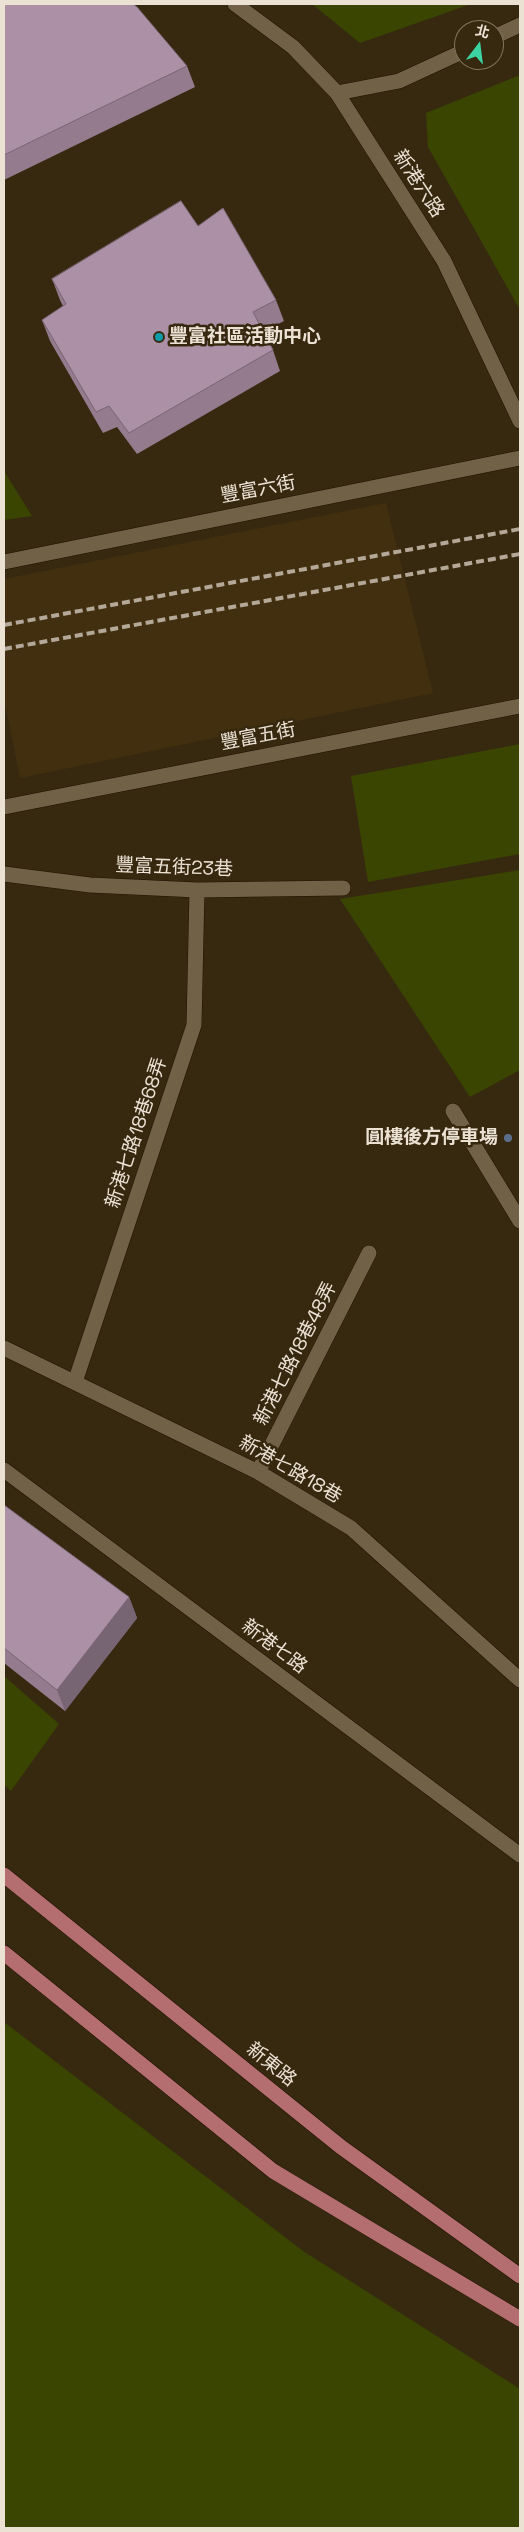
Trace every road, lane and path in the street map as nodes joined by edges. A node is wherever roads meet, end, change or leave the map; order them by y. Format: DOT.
graph roads {
  1 [pos="235,4"];
  2 [pos="520,25"];
  3 [pos="504,32"];
  4 [pos="454,56"];
  5 [pos="337,93"];
  6 [pos="520,421"];
  7 [pos="520,458"];
  8 [pos="4,562"];
  9 [pos="520,706"];
  10 [pos="4,807"];
  11 [pos="4,874"];
  12 [pos="343,888"];
  13 [pos="197,890"];
  14 [pos="453,1111"];
  15 [pos="520,1221"];
  16 [pos="369,1253"];
  17 [pos="4,1348"];
  18 [pos="75,1382"];
  19 [pos="4,1470"];
  20 [pos="258,1472"];
  21 [pos="520,1680"];
  22 [pos="520,1855"];
  23 [pos="4,1875"];
  24 [pos="4,1953"];
  25 [pos="520,2276"];
  26 [pos="520,2319"];
  1 -- 5 [label="street, 新港六路"];
  2 -- 3 [label="street"];
  4 -- 5 [label="street"];
  5 -- 6 [label="street, 新港六路"];
  7 -- 8 [label="street, 豐富六街"];
  9 -- 10 [label="street, 豐富五街"];
  11 -- 13 [label="street, 豐富五街23巷"];
  12 -- 13 [label="street, 豐富五街23巷"];
  13 -- 18 [label="street, 新港七路18巷68弄"];
  14 -- 15 [label="street"];
  16 -- 20 [label="street, 新港七路18巷48弄"];
  17 -- 18 [label="street, 新港七路18巷"];
  18 -- 20 [label="street, 新港七路18巷"];
  19 -- 22 [label="street, 新港七路"];
  20 -- 21 [label="street, 新港七路18巷"];
  23 -- 25 [label="main road, 新東路"];
  24 -- 26 [label="main road"];
}
